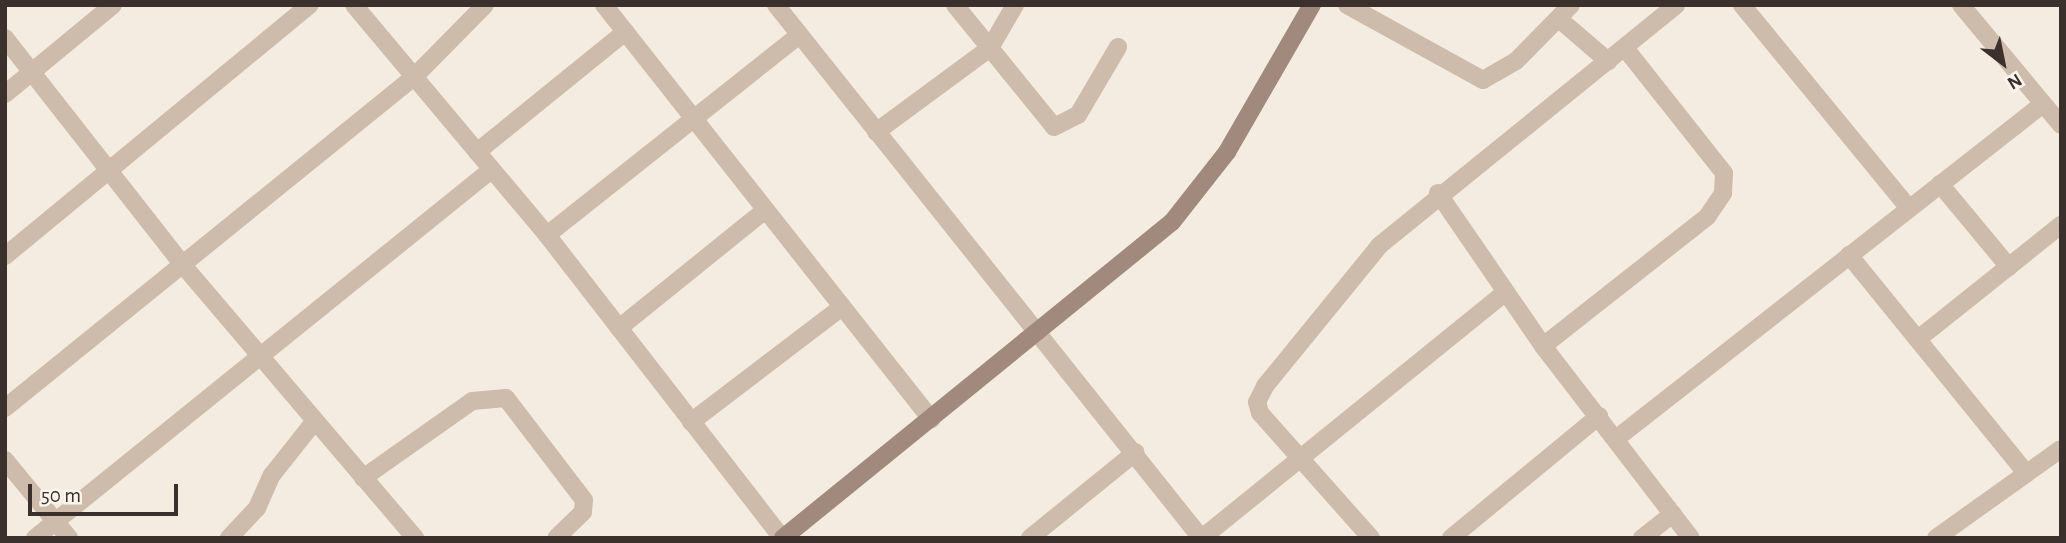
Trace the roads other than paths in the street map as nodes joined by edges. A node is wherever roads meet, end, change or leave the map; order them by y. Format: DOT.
graph roads {
  1 [pos="113,5"];
  2 [pos="310,5"];
  3 [pos="354,5"];
  4 [pos="485,5"];
  5 [pos="604,5"];
  6 [pos="776,5"];
  7 [pos="956,5"];
  8 [pos="1015,5"];
  9 [pos="1347,5"];
  10 [pos="1571,5"];
  11 [pos="1676,5"];
  12 [pos="1742,5"];
  13 [pos="1961,5"];
  14 [pos="1311,6"];
  15 [pos="1559,19"];
  16 [pos="625,32"];
  17 [pos="799,35"];
  18 [pos="5,38"];
  19 [pos="1118,47"];
  20 [pos="990,48"];
  21 [pos="1625,48"];
  22 [pos="1608,61"];
  23 [pos="30,72"];
  24 [pos="414,77"];
  25 [pos="5,94"];
  26 [pos="2043,104"];
  27 [pos="694,121"];
  28 [pos="2061,125"];
  29 [pos="876,132"];
  30 [pos="477,152"];
  31 [pos="492,170"];
  32 [pos="111,174"];
  33 [pos="1940,184"];
  34 [pos="1438,193"];
  35 [pos="1909,208"];
  36 [pos="765,210"];
  37 [pos="2061,225"];
  38 [pos="547,234"];
  39 [pos="5,256"];
  40 [pos="1849,256"];
  41 [pos="182,264"];
  42 [pos="2009,267"];
  43 [pos="1505,293"];
  44 [pos="842,307"];
  45 [pos="619,328"];
  46 [pos="1037,337"];
  47 [pos="1918,339"];
  48 [pos="1543,346"];
  49 [pos="262,361"];
  50 [pos="5,408"];
  51 [pos="1599,416"];
  52 [pos="931,419"];
  53 [pos="314,422"];
  54 [pos="691,422"];
  55 [pos="1618,438"];
  56 [pos="2061,449"];
  57 [pos="1136,452"];
  58 [pos="1302,453"];
  59 [pos="5,460"];
  60 [pos="2024,470"];
  61 [pos="363,478"];
  62 [pos="1673,514"];
  63 [pos="55,522"];
  64 [pos="35,538"];
  65 [pos="69,538"];
  66 [pos="229,538"];
  67 [pos="415,538"];
  68 [pos="556,538"];
  69 [pos="783,538"];
  70 [pos="1030,538"];
  71 [pos="1201,538"];
  72 [pos="1371,538"];
  73 [pos="1451,538"];
  74 [pos="1642,538"];
  75 [pos="1690,538"];
  76 [pos="1936,538"];
  1 -- 23 [label="street"];
  2 -- 32 [label="street"];
  3 -- 24 [label="street"];
  4 -- 24 [label="street"];
  5 -- 16 [label="street"];
  6 -- 17 [label="street"];
  7 -- 20 [label="street"];
  8 -- 20 [label="street"];
  9 -- 15 [label="street"];
  10 -- 15 [label="street"];
  11 -- 21 [label="street"];
  12 -- 35 [label="street"];
  13 -- 26 [label="street"];
  14 -- 46 [label="main road"];
  15 -- 22 [label="street"];
  16 -- 27 [label="street"];
  16 -- 30 [label="street"];
  17 -- 27 [label="street"];
  17 -- 29 [label="street"];
  18 -- 23 [label="street"];
  19 -- 20 [label="street"];
  20 -- 29 [label="street"];
  21 -- 22 [label="street"];
  21 -- 48 [label="street"];
  22 -- 34 [label="street"];
  23 -- 25 [label="street"];
  23 -- 32 [label="street"];
  24 -- 30 [label="street"];
  24 -- 41 [label="street"];
  26 -- 28 [label="street"];
  26 -- 33 [label="street"];
  27 -- 36 [label="street"];
  27 -- 38 [label="street"];
  29 -- 46 [label="street"];
  30 -- 31 [label="street"];
  31 -- 38 [label="street"];
  31 -- 49 [label="street"];
  32 -- 39 [label="street"];
  32 -- 41 [label="street"];
  33 -- 35 [label="street"];
  33 -- 42 [label="street"];
  34 -- 43 [label="street"];
  34 -- 58 [label="street"];
  35 -- 40 [label="street"];
  36 -- 44 [label="street"];
  36 -- 45 [label="street"];
  37 -- 42 [label="street"];
  38 -- 45 [label="street"];
  40 -- 47 [label="street"];
  40 -- 55 [label="street"];
  41 -- 49 [label="street"];
  41 -- 50 [label="street"];
  42 -- 47 [label="street"];
  43 -- 48 [label="street"];
  43 -- 58 [label="street"];
  44 -- 52 [label="street"];
  44 -- 54 [label="street"];
  45 -- 54 [label="street"];
  46 -- 52 [label="main road"];
  46 -- 57 [label="street"];
  47 -- 60 [label="street"];
  48 -- 51 [label="street"];
  49 -- 53 [label="street"];
  49 -- 63 [label="street"];
  51 -- 55 [label="street"];
  51 -- 73 [label="street"];
  52 -- 69 [label="main road"];
  53 -- 61 [label="street"];
  53 -- 66 [label="street"];
  54 -- 69 [label="street"];
  55 -- 62 [label="street"];
  56 -- 60 [label="street"];
  57 -- 70 [label="street"];
  57 -- 71 [label="street"];
  58 -- 71 [label="street"];
  58 -- 72 [label="street"];
  59 -- 63 [label="street"];
  60 -- 76 [label="street"];
  61 -- 67 [label="street"];
  61 -- 68 [label="street"];
  62 -- 74 [label="street"];
  62 -- 75 [label="street"];
  63 -- 64 [label="street"];
  63 -- 65 [label="street"];
}
